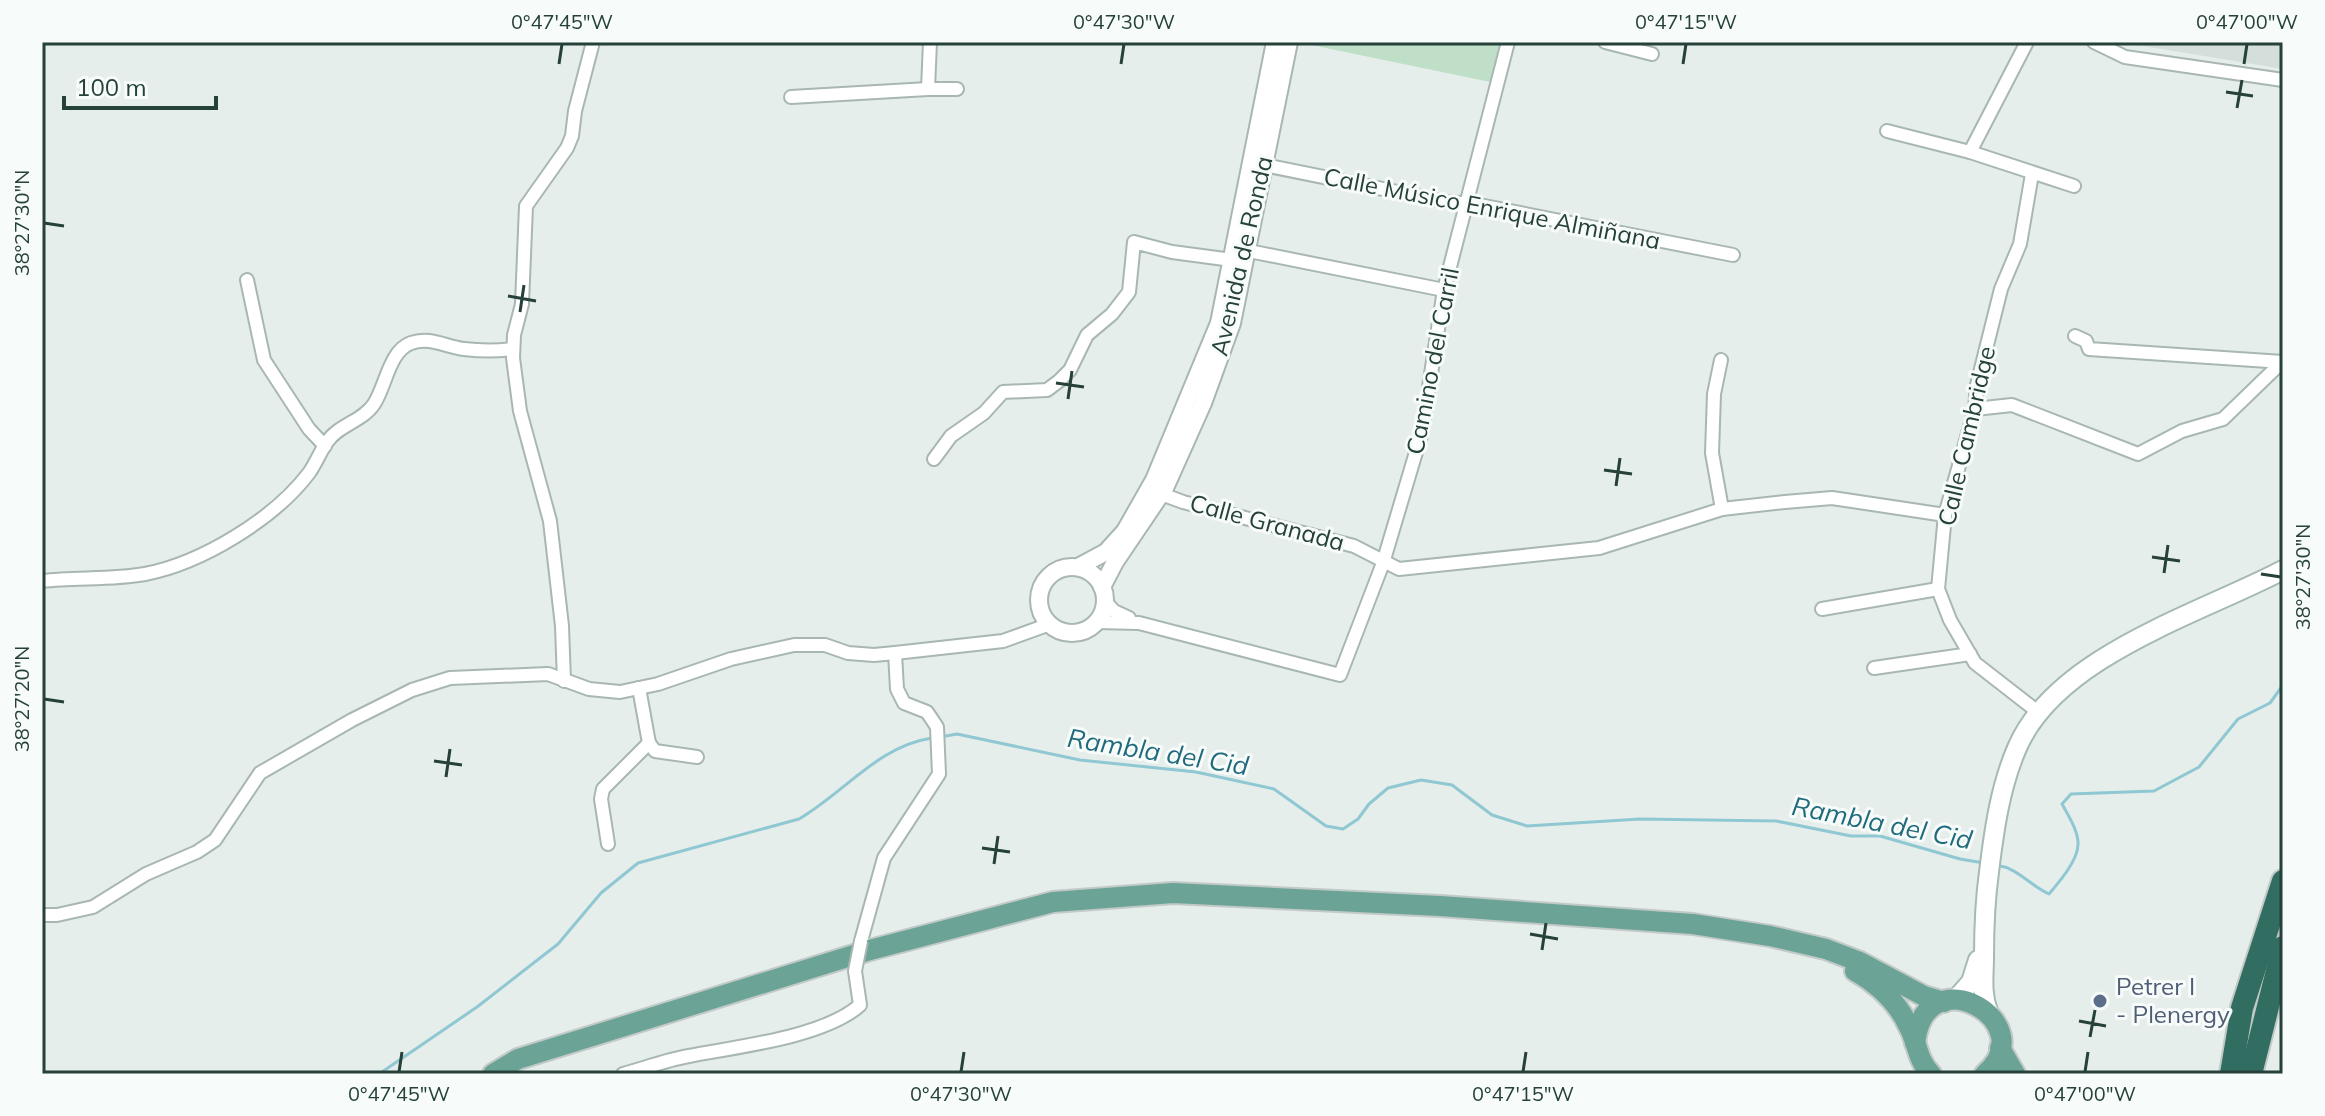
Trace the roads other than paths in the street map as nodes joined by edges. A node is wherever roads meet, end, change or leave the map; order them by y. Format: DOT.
graph roads {
  1 [pos="593,42"];
  2 [pos="930,42"];
  3 [pos="1275,42"];
  4 [pos="1289,42"];
  5 [pos="1508,42"];
  6 [pos="1605,42"];
  7 [pos="2027,42"];
  8 [pos="2094,42"];
  9 [pos="1652,54"];
  10 [pos="2283,80"];
  11 [pos="928,89"];
  12 [pos="957,89"];
  13 [pos="791,97"];
  14 [pos="1887,131"];
  15 [pos="1970,152"];
  16 [pos="1258,164"];
  17 [pos="2032,174"];
  18 [pos="2074,186"];
  19 [pos="1466,205"];
  20 [pos="1238,253"];
  21 [pos="1733,255"];
  22 [pos="247,280"];
  23 [pos="1444,290"];
  24 [pos="2075,336"];
  25 [pos="513,349"];
  26 [pos="1721,360"];
  27 [pos="2282,362"];
  28 [pos="1975,409"];
  29 [pos="325,446"];
  30 [pos="934,459"];
  31 [pos="1155,491"];
  32 [pos="1722,509"];
  33 [pos="1945,515"];
  34 [pos="2283,561"];
  35 [pos="1383,563"];
  36 [pos="1078,567"];
  37 [pos="2283,570"];
  38 [pos="42,581"];
  39 [pos="2253,584"];
  40 [pos="1938,589"];
  41 [pos="1104,594"];
  42 [pos="1822,609"];
  43 [pos="1046,619"];
  44 [pos="1096,622"];
  45 [pos="1139,623"];
  46 [pos="895,653"];
  47 [pos="1970,654"];
  48 [pos="1874,668"];
  49 [pos="564,681"];
  50 [pos="639,688"];
  51 [pos="2038,712"];
  52 [pos="649,743"];
  53 [pos="697,757"];
  54 [pos="608,844"];
  55 [pos="2283,881"];
  56 [pos="42,915"];
  57 [pos="1770,936"];
  58 [pos="1984,942"];
  59 [pos="2283,947"];
  60 [pos="1950,1000"];
  61 [pos="1988,1011"];
  62 [pos="1915,1044"];
  63 [pos="2000,1048"];
  64 [pos="493,1074"];
  65 [pos="623,1074"];
  66 [pos="1931,1074"];
  67 [pos="1985,1074"];
  68 [pos="2015,1074"];
  69 [pos="2231,1074"];
  70 [pos="2251,1074"];
  1 -- 25 [label="street"];
  2 -- 11 [label="street"];
  3 -- 16 [label="street, Avenida de Ronda"];
  4 -- 16 [label="street, Avenida de Ronda"];
  5 -- 19 [label="street, Camino del Carril"];
  6 -- 9 [label="street"];
  7 -- 15 [label="street"];
  8 -- 10 [label="street"];
  11 -- 12 [label="street"];
  11 -- 13 [label="street"];
  14 -- 15 [label="street"];
  15 -- 17 [label="street"];
  16 -- 19 [label="street, Calle Músico Enrique Almiñana"];
  16 -- 20 [label="street, Avenida de Ronda"];
  17 -- 18 [label="street"];
  17 -- 28 [label="street, Calle Cambridge"];
  19 -- 21 [label="street, Calle Músico Enrique Almiñana"];
  19 -- 23 [label="street, Camino del Carril"];
  20 -- 23 [label="street"];
  20 -- 30 [label="street"];
  20 -- 31 [label="street, Avenida de Ronda"];
  22 -- 29 [label="street"];
  23 -- 35 [label="street, Camino del Carril"];
  24 -- 27 [label="street"];
  25 -- 29 [label="street"];
  25 -- 49 [label="street"];
  26 -- 32 [label="street"];
  27 -- 28 [label="street"];
  28 -- 33 [label="street, Calle Cambridge"];
  29 -- 38 [label="street"];
  31 -- 35 [label="street, Calle Granada"];
  31 -- 36 [label="street, Avenida de Ronda"];
  31 -- 41 [label="street, Avenida de Ronda"];
  32 -- 33 [label="street"];
  32 -- 35 [label="street"];
  33 -- 40 [label="street, Calle Cambridge"];
  34 -- 39 [label="main road"];
  35 -- 45 [label="street, Camino del Carril"];
  36 -- 41 [label="street"];
  36 -- 43 [label="street"];
  37 -- 39 [label="main road"];
  39 -- 51 [label="main road"];
  40 -- 42 [label="street"];
  40 -- 47 [label="street, Calle Cambridge"];
  41 -- 44 [label="street"];
  41 -- 45 [label="street"];
  43 -- 44 [label="street"];
  43 -- 46 [label="street"];
  44 -- 45 [label="street"];
  46 -- 50 [label="street"];
  46 -- 65 [label="street, bridge"];
  47 -- 48 [label="street"];
  47 -- 51 [label="street, Calle Cambridge"];
  49 -- 50 [label="street"];
  49 -- 56 [label="street"];
  50 -- 52 [label="street"];
  51 -- 58 [label="main road"];
  52 -- 53 [label="street"];
  52 -- 54 [label="street"];
  55 -- 69 [label="highway"];
  57 -- 60 [label="main road"];
  57 -- 62 [label="main road"];
  57 -- 64 [label="main road"];
  58 -- 60 [label="main road"];
  58 -- 61 [label="main road"];
  59 -- 70 [label="highway"];
  60 -- 61 [label="main road"];
  60 -- 62 [label="main road"];
  61 -- 63 [label="main road"];
  62 -- 66 [label="main road"];
  63 -- 67 [label="main road"];
  63 -- 68 [label="main road"];
}
